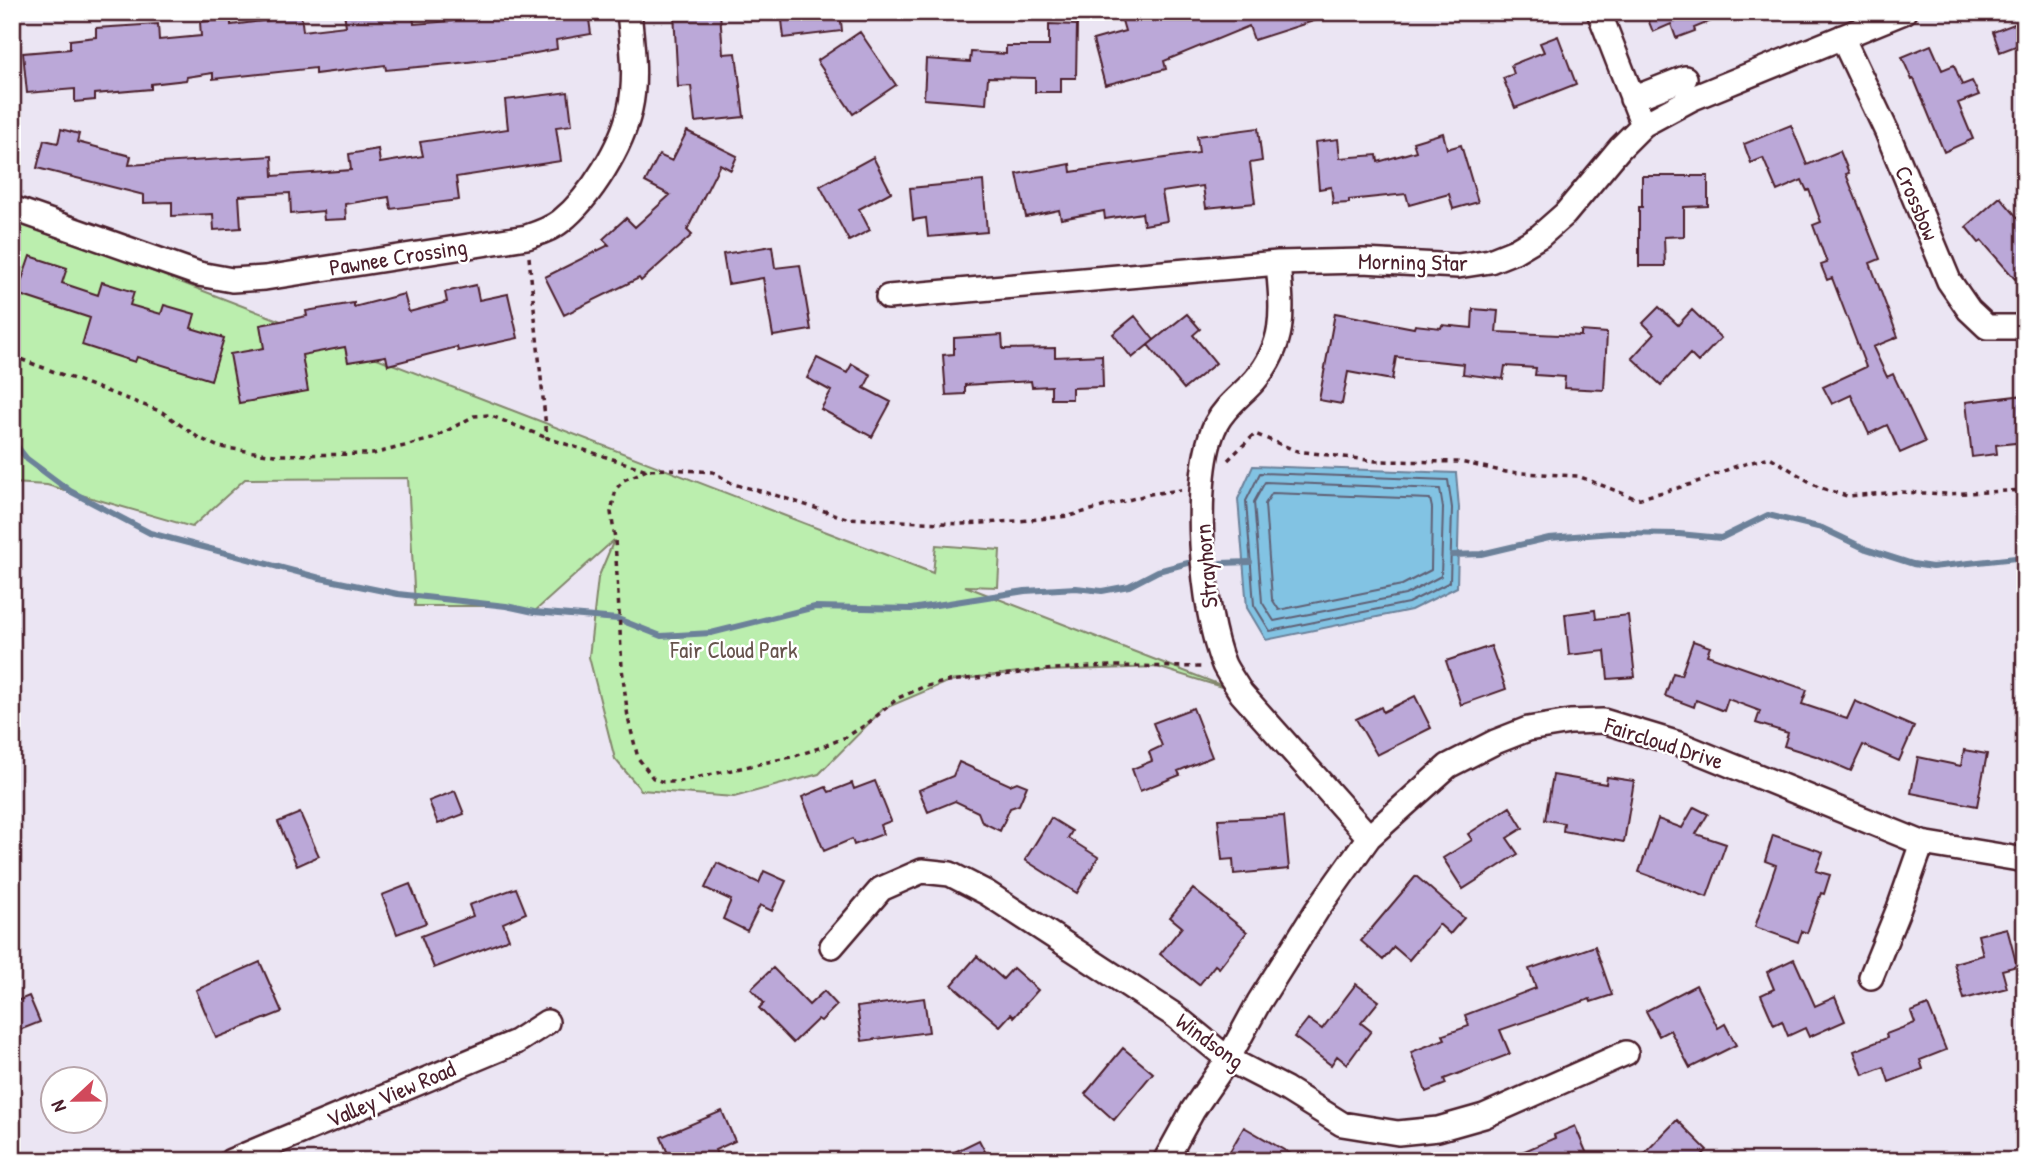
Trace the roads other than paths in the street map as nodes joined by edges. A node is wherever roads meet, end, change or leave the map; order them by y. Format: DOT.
graph roads {
  1 [pos="629,12"];
  2 [pos="1598,12"];
  3 [pos="1904,12"];
  4 [pos="1842,37"];
  5 [pos="1685,78"];
  6 [pos="1632,99"];
  7 [pos="1643,125"];
  8 [pos="12,208"];
  9 [pos="1278,263"];
  10 [pos="888,297"];
  11 [pos="2025,327"];
  12 [pos="1369,837"];
  13 [pos="1922,843"];
  14 [pos="2025,860"];
  15 [pos="832,946"];
  16 [pos="1871,976"];
  17 [pos="547,1022"];
  18 [pos="1626,1053"];
  19 [pos="1228,1059"];
  20 [pos="231,1161"];
  21 [pos="1165,1161"];
  1 -- 8 [label="street, Pawnee Crossing"];
  2 -- 6 [label="street"];
  3 -- 4 [label="street, Morning Star"];
  4 -- 7 [label="street, Morning Star"];
  4 -- 11 [label="street, Crossbow"];
  5 -- 6 [label="street"];
  6 -- 7 [label="street"];
  7 -- 9 [label="street, Morning Star"];
  9 -- 10 [label="street, Morning Star"];
  9 -- 12 [label="street, Strayhorn"];
  12 -- 13 [label="street, Faircloud Drive"];
  12 -- 19 [label="street, Faircloud Drive"];
  13 -- 14 [label="street, Faircloud Drive"];
  13 -- 16 [label="street"];
  15 -- 19 [label="street, Windsong"];
  17 -- 20 [label="street, Valley View Road"];
  18 -- 19 [label="street, Windsong"];
  19 -- 21 [label="street, Faircloud Drive"];
}
